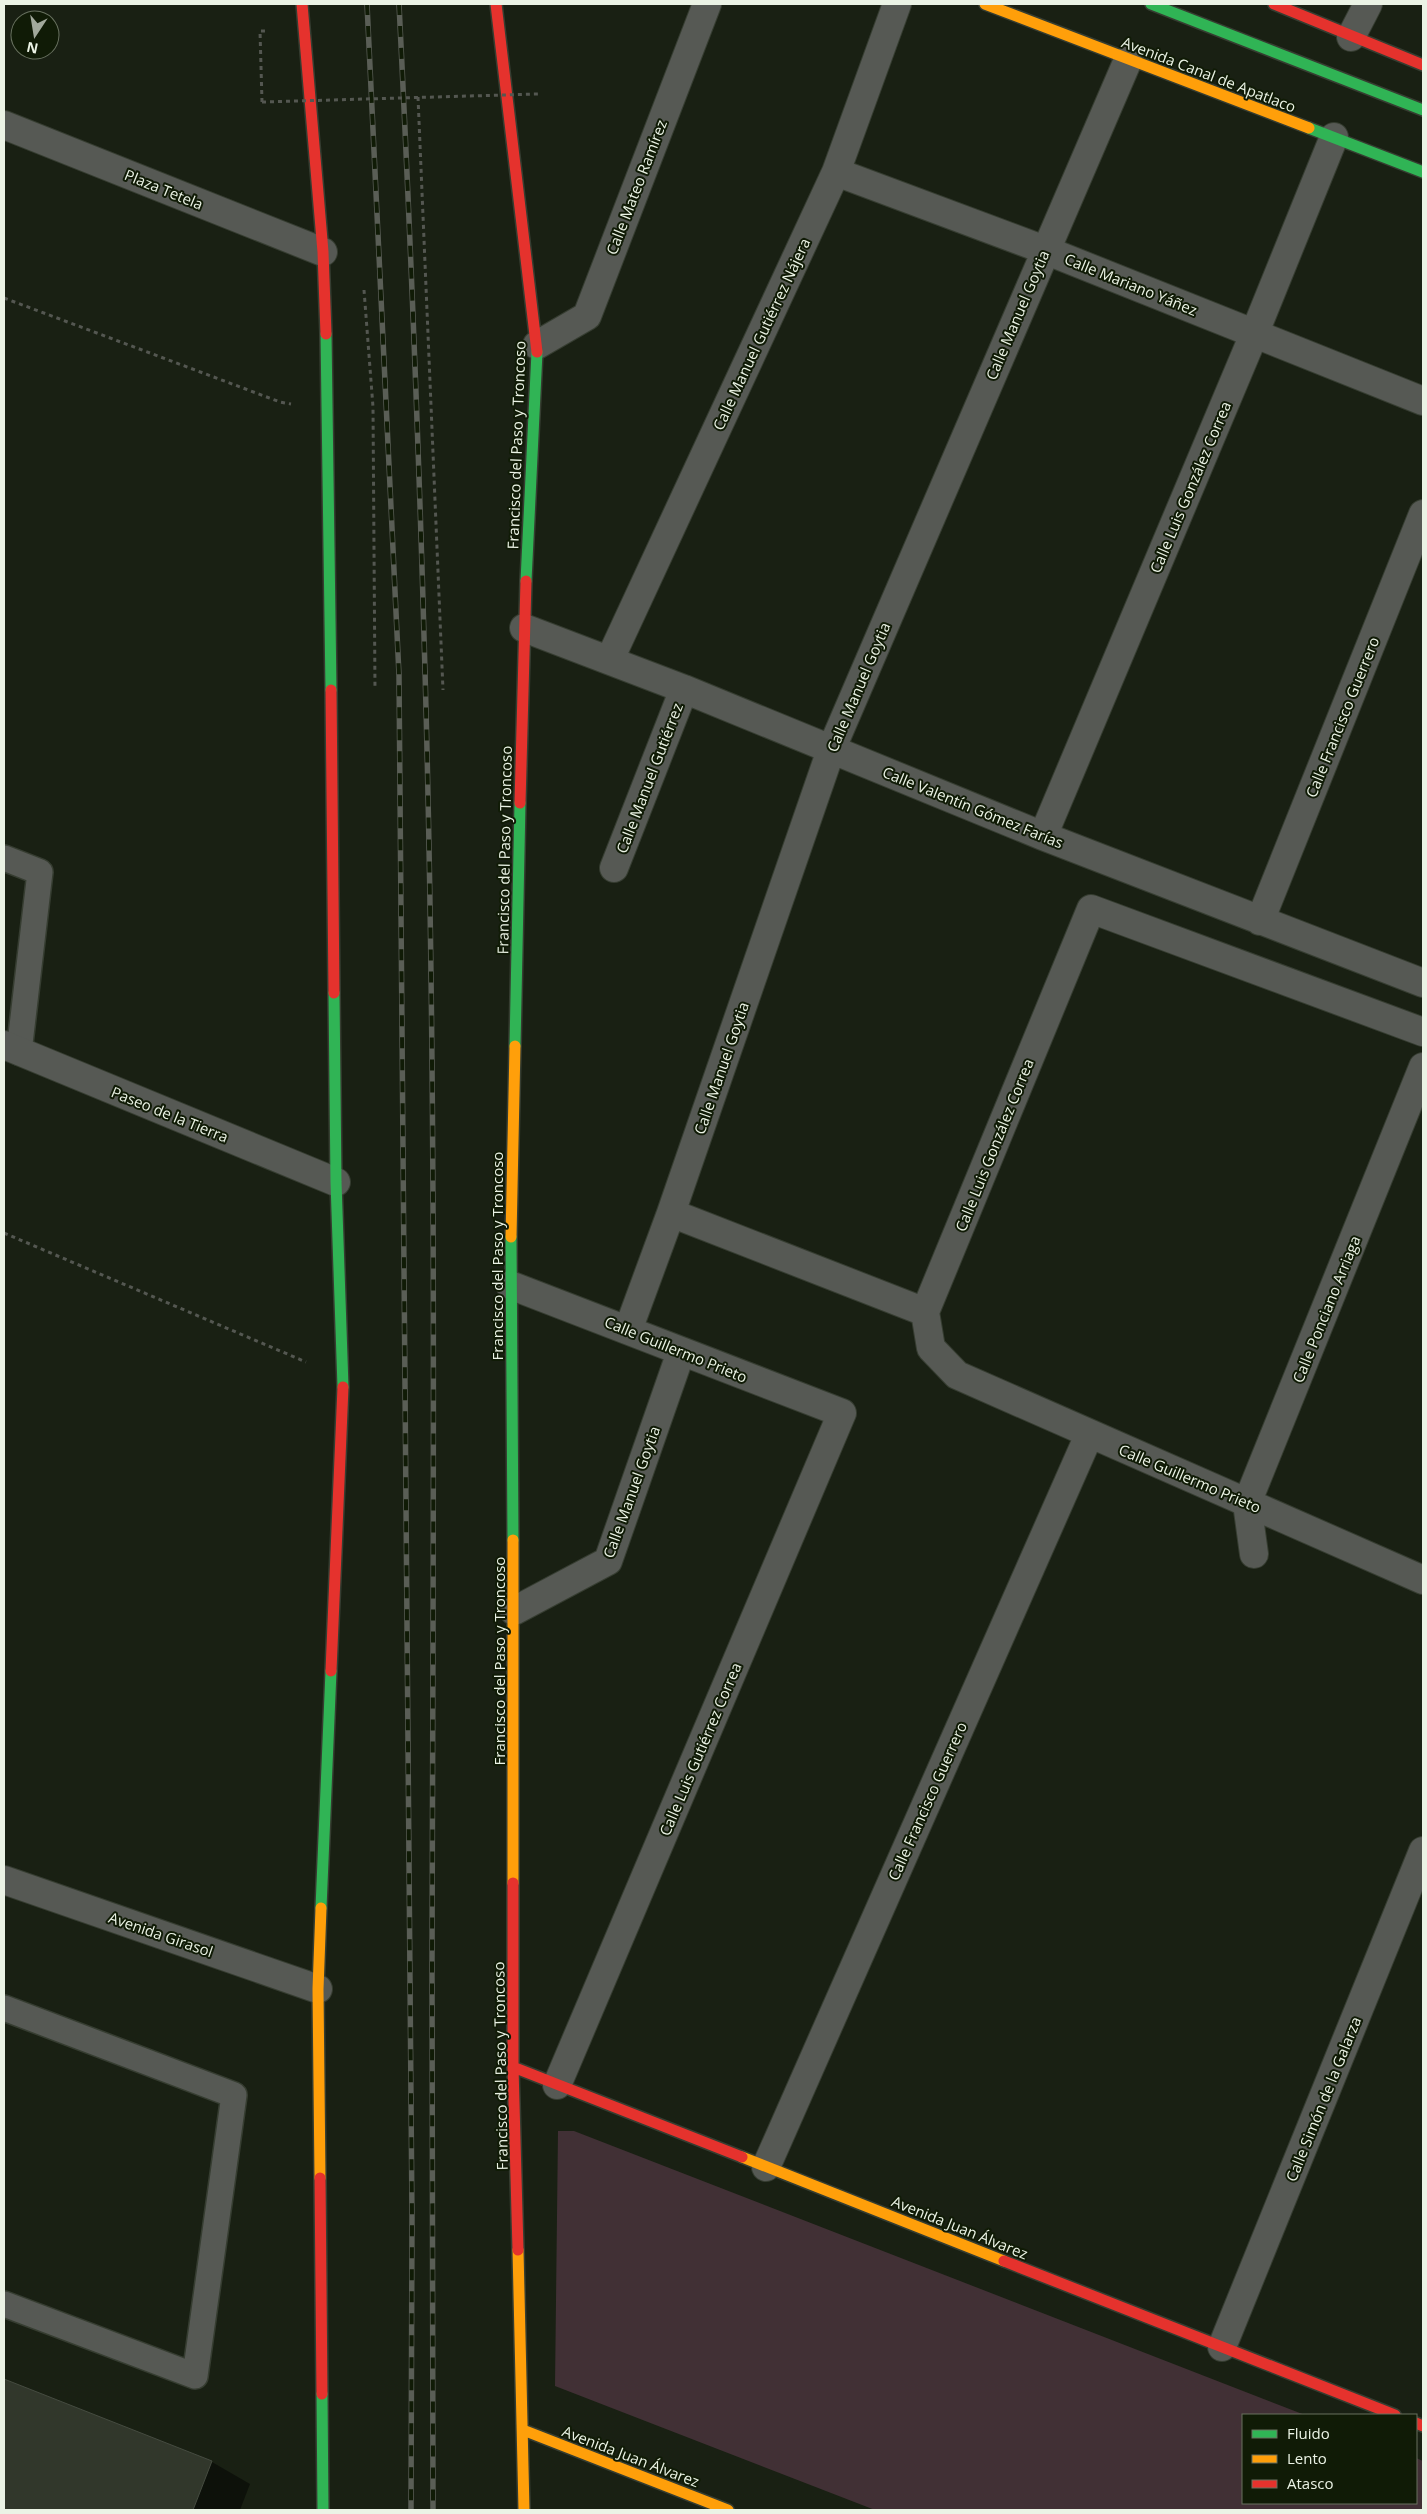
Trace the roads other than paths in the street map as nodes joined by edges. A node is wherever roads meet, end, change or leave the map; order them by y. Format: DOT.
graph roads {
  1 [pos="302,4"];
  2 [pos="496,4"];
  3 [pos="707,4"];
  4 [pos="897,4"];
  5 [pos="985,4"];
  6 [pos="1151,4"];
  7 [pos="1274,4"];
  8 [pos="1368,4"];
  9 [pos="1351,37"];
  10 [pos="1128,60"];
  11 [pos="1423,65"];
  12 [pos="1423,110"];
  13 [pos="4,125"];
  14 [pos="1334,138"];
  15 [pos="836,172"];
  16 [pos="1423,172"];
  17 [pos="1045,250"];
  18 [pos="323,252"];
  19 [pos="1255,332"];
  20 [pos="536,345"];
  21 [pos="1423,401"];
  22 [pos="1423,514"];
  23 [pos="524,628"];
  24 [pos="610,659"];
  25 [pos="684,689"];
  26 [pos="831,750"];
  27 [pos="1043,836"];
  28 [pos="4,858"];
  29 [pos="614,868"];
  30 [pos="1260,920"];
  31 [pos="1423,983"];
  32 [pos="1423,1032"];
  33 [pos="11,1048"];
  34 [pos="1423,1067"];
  35 [pos="336,1182"];
  36 [pos="671,1213"];
  37 [pos="510,1285"];
  38 [pos="925,1312"];
  39 [pos="628,1330"];
  40 [pos="681,1352"];
  41 [pos="842,1413"];
  42 [pos="1089,1435"];
  43 [pos="1247,1503"];
  44 [pos="1254,1554"];
  45 [pos="1423,1580"];
  46 [pos="514,1611"];
  47 [pos="1423,1851"];
  48 [pos="4,1880"];
  49 [pos="318,1989"];
  50 [pos="4,2008"];
  51 [pos="514,2067"];
  52 [pos="557,2085"];
  53 [pos="766,2167"];
  54 [pos="4,2304"];
  55 [pos="1222,2347"];
  56 [pos="1392,2414"];
  57 [pos="523,2430"];
  58 [pos="323,2510"];
  59 [pos="524,2510"];
  60 [pos="728,2510"];
  1 -- 18 [label="main road"];
  2 -- 20 [label="main road, Francisco del Paso y Troncoso"];
  3 -- 20 [label="street, Calle Mateo Ramírez"];
  4 -- 15 [label="street, Calle Manuel Gutiérrez Nájera"];
  5 -- 10 [label="main road, Avenida Canal de Apatlaco"];
  6 -- 12 [label="main road"];
  7 -- 9 [label="main road"];
  8 -- 9 [label="street"];
  9 -- 11 [label="main road"];
  10 -- 14 [label="main road, Avenida Canal de Apatlaco"];
  10 -- 17 [label="street, Calle Manuel Goytia"];
  13 -- 18 [label="street, Plaza Tetela"];
  14 -- 16 [label="main road, Avenida Canal de Apatlaco"];
  14 -- 19 [label="street, Calle Luis González Correa"];
  15 -- 17 [label="street, Calle Mariano Yáñez"];
  15 -- 24 [label="street, Calle Manuel Gutiérrez Nájera"];
  17 -- 19 [label="street, Calle Mariano Yáñez"];
  17 -- 26 [label="street, Calle Manuel Goytia"];
  18 -- 35 [label="main road"];
  19 -- 21 [label="street, Calle Mariano Yáñez"];
  19 -- 27 [label="street, Calle Luis González Correa"];
  20 -- 23 [label="main road, Francisco del Paso y Troncoso"];
  22 -- 30 [label="street, Calle Francisco Guerrero"];
  23 -- 24 [label="street, Calle Valentín Gómez Farías"];
  23 -- 37 [label="main road, Francisco del Paso y Troncoso"];
  24 -- 25 [label="street, Calle Valentín Gómez Farías"];
  25 -- 26 [label="street, Calle Valentín Gómez Farías"];
  25 -- 29 [label="street, Calle Manuel Gutiérrez"];
  26 -- 27 [label="street, Calle Valentín Gómez Farías"];
  26 -- 36 [label="street, Calle Manuel Goytia"];
  27 -- 30 [label="street, Calle Valentín Gómez Farías"];
  28 -- 33 [label="lane"];
  30 -- 31 [label="street, Calle Valentín Gómez Farías"];
  32 -- 38 [label="street, Calle Luis González Correa"];
  33 -- 35 [label="street, Paseo de la Tierra"];
  34 -- 43 [label="street, Calle Ponciano Arriaga"];
  35 -- 49 [label="main road"];
  36 -- 38 [label="street"];
  36 -- 39 [label="street, Calle Manuel Goytia"];
  37 -- 39 [label="street, Calle Guillermo Prieto"];
  37 -- 46 [label="main road, Francisco del Paso y Troncoso"];
  38 -- 42 [label="street, Calle Guillermo Prieto"];
  39 -- 40 [label="street, Calle Guillermo Prieto"];
  40 -- 41 [label="street, Calle Guillermo Prieto"];
  40 -- 46 [label="street, Calle Manuel Goytia"];
  41 -- 52 [label="street, Calle Luis Gutiérrez Correa"];
  42 -- 43 [label="street, Calle Guillermo Prieto"];
  42 -- 53 [label="street, Calle Francisco Guerrero"];
  43 -- 44 [label="street, Calle Ponciano Arriaga"];
  43 -- 45 [label="street, Calle Guillermo Prieto"];
  46 -- 51 [label="main road, Francisco del Paso y Troncoso"];
  47 -- 55 [label="street, Calle Simón de la Galarza"];
  48 -- 49 [label="street, Avenida Girasol"];
  49 -- 58 [label="main road"];
  50 -- 54 [label="lane"];
  51 -- 52 [label="main road, Avenida Juan Álvarez"];
  51 -- 57 [label="main road, Francisco del Paso y Troncoso"];
  52 -- 53 [label="main road, Avenida Juan Álvarez"];
  53 -- 55 [label="main road, Avenida Juan Álvarez"];
  55 -- 56 [label="main road, Avenida Juan Álvarez"];
  57 -- 59 [label="main road, Francisco del Paso y Troncoso"];
  57 -- 60 [label="main road, Avenida Juan Álvarez"];
}
